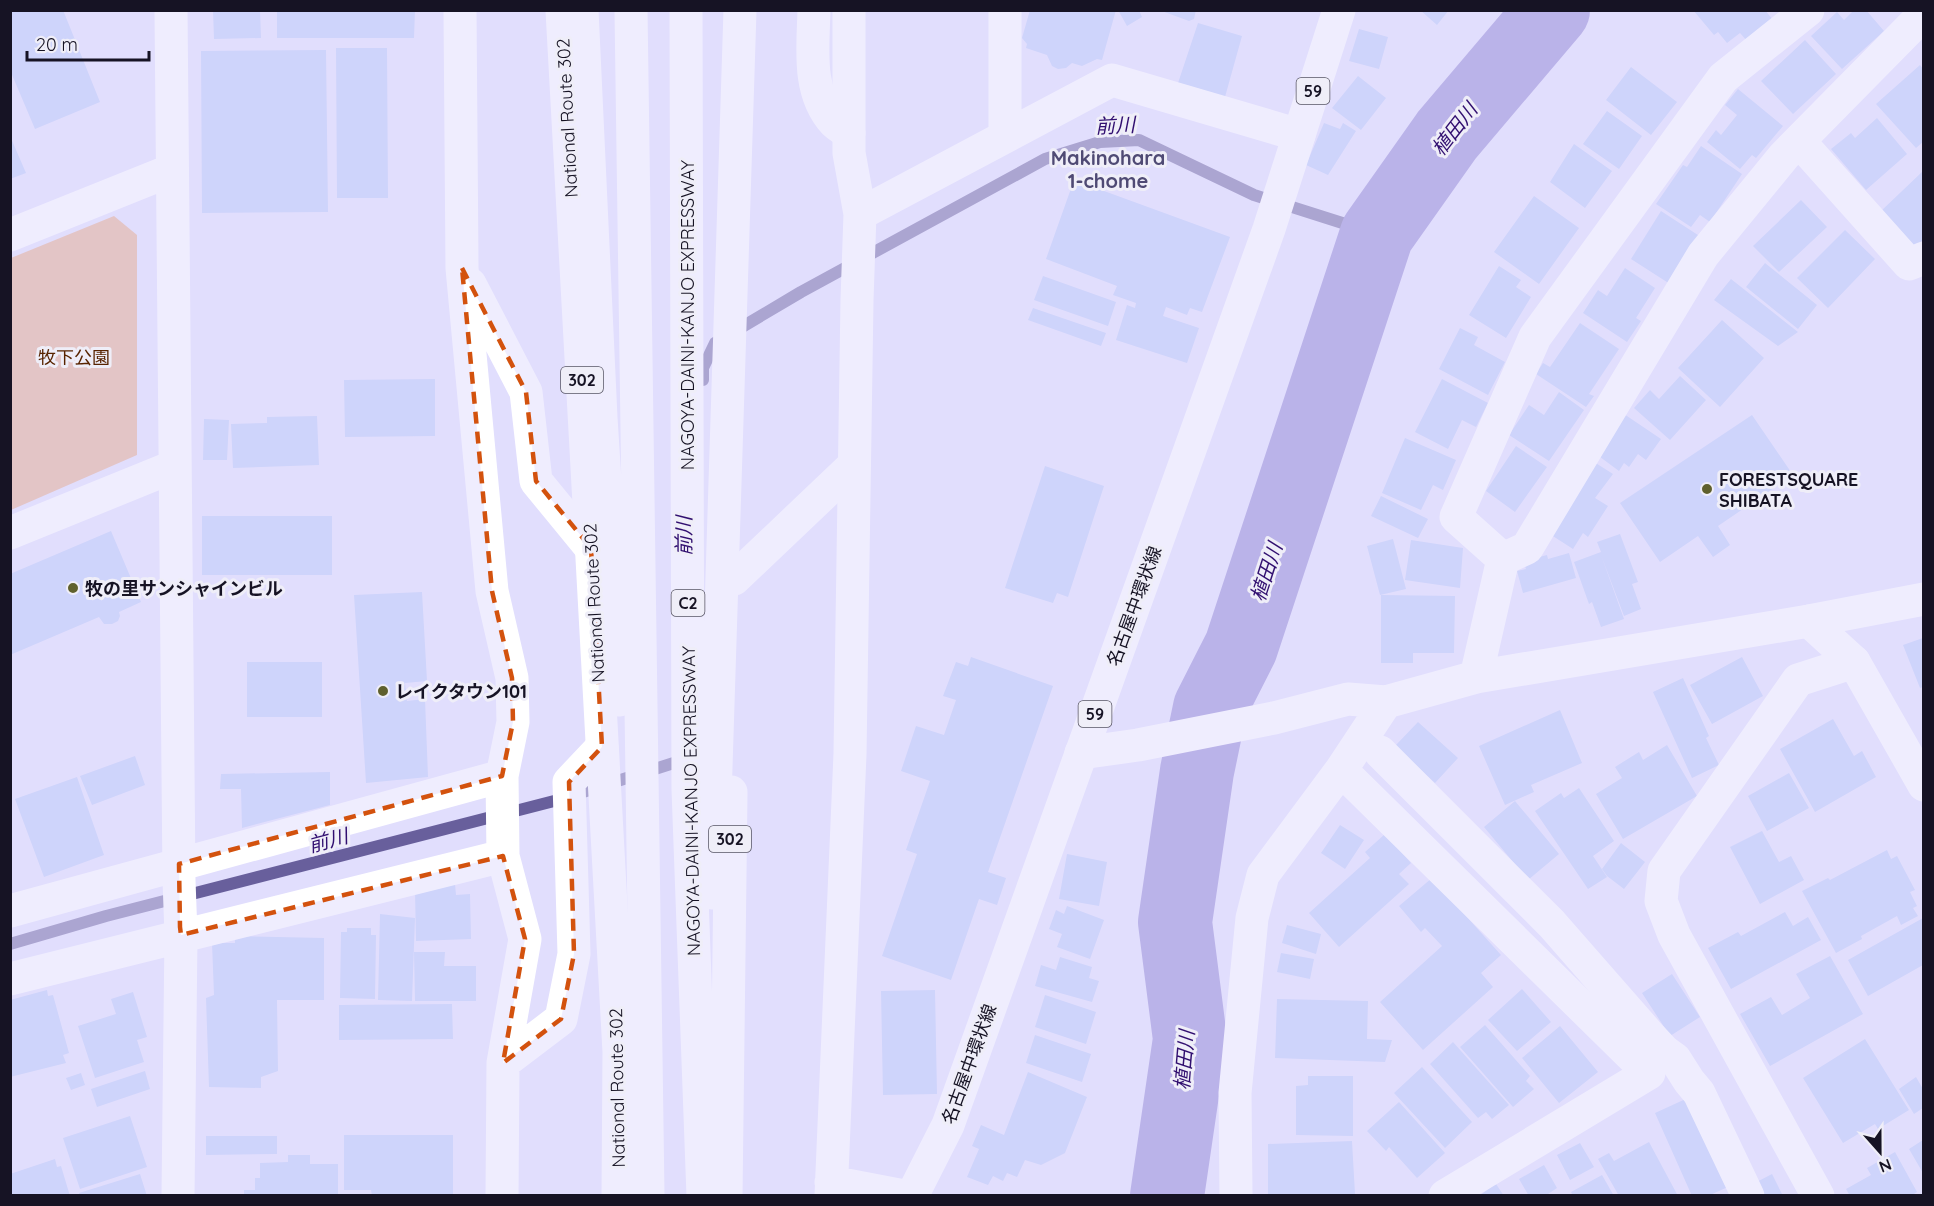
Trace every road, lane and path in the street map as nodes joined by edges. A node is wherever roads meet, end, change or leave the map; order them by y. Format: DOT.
graph roads {
  1 [pos="171,10"];
  2 [pos="460,10"];
  3 [pos="562,10"];
  4 [pos="582,10"];
  5 [pos="631,10"];
  6 [pos="686,10"];
  7 [pos="741,10"];
  8 [pos="814,10"];
  9 [pos="849,10"];
  10 [pos="1005,10"];
  11 [pos="1339,10"];
  12 [pos="1808,10"];
  13 [pos="1916,20"];
  14 [pos="849,133"];
  15 [pos="1299,135"];
  16 [pos="1005,136"];
  17 [pos="1799,141"];
  18 [pos="172,170"];
  19 [pos="860,214"];
  20 [pos="10,235"];
  21 [pos="1923,258"];
  22 [pos="462,268"];
  23 [pos="854,465"];
  24 [pos="175,466"];
  25 [pos="10,533"];
  26 [pos="591,548"];
  27 [pos="1503,559"];
  28 [pos="734,579"];
  29 [pos="1923,599"];
  30 [pos="1809,621"];
  31 [pos="1854,662"];
  32 [pos="1476,677"];
  33 [pos="1386,702"];
  34 [pos="602,748"];
  35 [pos="1380,752"];
  36 [pos="1081,753"];
  37 [pos="1341,770"];
  38 [pos="1923,785"];
  39 [pos="502,787"];
  40 [pos="503,850"];
  41 [pos="179,872"];
  42 [pos="10,911"];
  43 [pos="180,931"];
  44 [pos="10,979"];
  45 [pos="503,1063"];
  46 [pos="831,1189"];
  47 [pos="710,1192"];
  48 [pos="638,1193"];
  49 [pos="178,1196"];
  50 [pos="502,1196"];
  51 [pos="904,1196"];
  52 [pos="912,1196"];
  53 [pos="1236,1196"];
  54 [pos="1445,1196"];
  55 [pos="1748,1196"];
  56 [pos="1818,1196"];
  1 -- 18 [label="main road"];
  2 -- 22 [label="main road"];
  3 -- 26 [label="main road, National Route 302 / 302"];
  4 -- 48 [label="main road"];
  5 -- 48 [label="main road"];
  6 -- 47 [label="main road, NAGOYA-DAINI-KANJO EXPRESSWAY / C2"];
  7 -- 28 [label="main road, 302"];
  7 -- 47 [label="main road"];
  8 -- 14 [label="main road"];
  9 -- 14 [label="main road"];
  10 -- 16 [label="main road"];
  11 -- 15 [label="main road, 名古屋中環状線 / 59"];
  12 -- 27 [label="main road"];
  13 -- 17 [label="main road"];
  14 -- 19 [label="main road"];
  15 -- 16 [label="main road"];
  15 -- 36 [label="main road, 名古屋中環状線 / 59"];
  16 -- 19 [label="main road"];
  17 -- 21 [label="main road"];
  17 -- 27 [label="main road"];
  18 -- 20 [label="main road"];
  18 -- 24 [label="main road"];
  19 -- 23 [label="main road"];
  22 -- 26 [label="main road"];
  22 -- 39 [label="main road"];
  23 -- 28 [label="main road"];
  23 -- 46 [label="main road"];
  24 -- 25 [label="main road"];
  24 -- 41 [label="main road"];
  26 -- 34 [label="main road, National Route 302 / 302"];
  27 -- 32 [label="main road"];
  28 -- 47 [label="main road, 302"];
  29 -- 30 [label="main road"];
  30 -- 31 [label="main road"];
  30 -- 32 [label="main road"];
  31 -- 38 [label="main road"];
  31 -- 56 [label="main road"];
  32 -- 33 [label="main road"];
  33 -- 36 [label="main road"];
  33 -- 37 [label="main road"];
  34 -- 45 [label="main road"];
  34 -- 48 [label="main road, National Route 302 / 302"];
  35 -- 55 [label="main road"];
  36 -- 52 [label="main road, 名古屋中環状線 / 59"];
  37 -- 53 [label="main road"];
  37 -- 54 [label="main road"];
  39 -- 40 [label="main road"];
  39 -- 41 [label="main road"];
  40 -- 43 [label="main road"];
  40 -- 45 [label="main road"];
  41 -- 42 [label="main road"];
  41 -- 43 [label="main road"];
  43 -- 44 [label="main road"];
  43 -- 49 [label="main road"];
  45 -- 50 [label="main road"];
  46 -- 51 [label="main road"];
}
